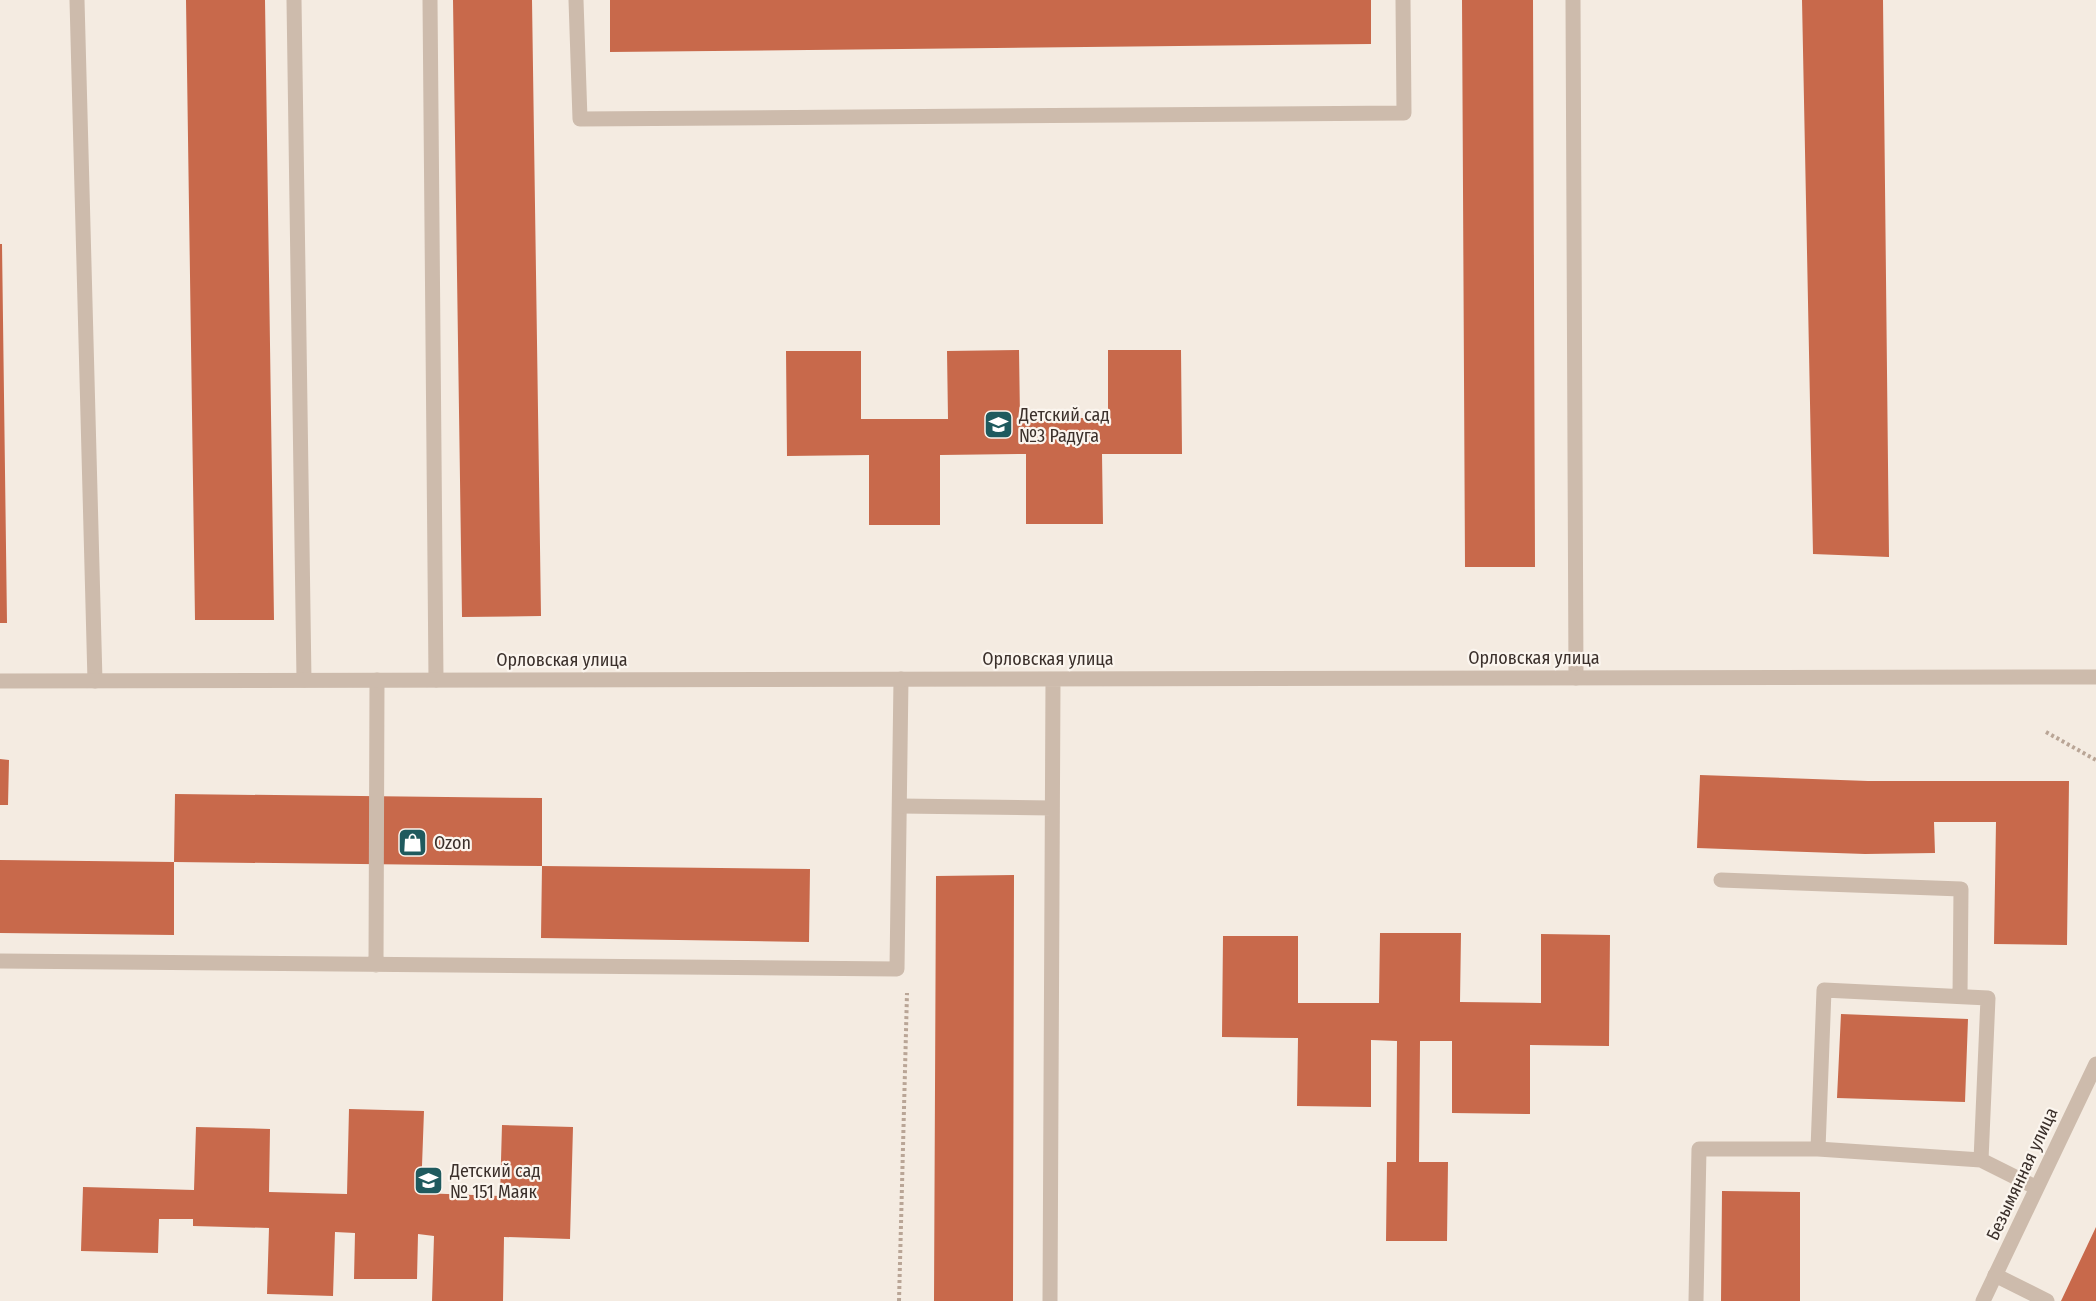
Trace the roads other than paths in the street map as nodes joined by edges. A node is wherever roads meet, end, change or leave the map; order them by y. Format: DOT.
graph roads {
  1 [pos="77,0"];
  2 [pos="294,0"];
  3 [pos="430,0"];
  4 [pos="576,0"];
  5 [pos="1403,0"];
  6 [pos="1573,0"];
  7 [pos="2096,677"];
  8 [pos="1576,678"];
  9 [pos="901,679"];
  10 [pos="1053,679"];
  11 [pos="304,680"];
  12 [pos="436,680"];
  13 [pos="0,681"];
  14 [pos="95,681"];
  15 [pos="377,681"];
  16 [pos="900,806"];
  17 [pos="1052,808"];
  18 [pos="1721,880"];
  19 [pos="0,961"];
  20 [pos="376,965"];
  21 [pos="1960,996"];
  22 [pos="2096,1064"];
  23 [pos="1818,1149"];
  24 [pos="1982,1160"];
  25 [pos="2037,1188"];
  26 [pos="1995,1275"];
  27 [pos="1050,1301"];
  28 [pos="1696,1301"];
  29 [pos="1983,1301"];
  30 [pos="2047,1301"];
  1 -- 14 [label="street"];
  2 -- 11 [label="street"];
  3 -- 12 [label="street"];
  4 -- 5 [label="street"];
  6 -- 8 [label="street"];
  7 -- 8 [label="street, Орловская улица"];
  8 -- 10 [label="street, Орловская улица"];
  9 -- 10 [label="street, Орловская улица"];
  9 -- 12 [label="street, Орловская улица"];
  9 -- 16 [label="street"];
  10 -- 17 [label="street"];
  11 -- 14 [label="street, Орловская улица"];
  11 -- 15 [label="street, Орловская улица"];
  12 -- 15 [label="street, Орловская улица"];
  13 -- 14 [label="street, Орловская улица"];
  15 -- 20 [label="street"];
  16 -- 17 [label="street"];
  16 -- 20 [label="street"];
  17 -- 27 [label="street"];
  18 -- 21 [label="street"];
  19 -- 20 [label="street"];
  21 -- 23 [label="street"];
  21 -- 24 [label="street"];
  22 -- 25 [label="street, Безымянная улица"];
  23 -- 24 [label="street"];
  23 -- 28 [label="street"];
  24 -- 25 [label="street"];
  25 -- 26 [label="street, Безымянная улица"];
  26 -- 29 [label="street, Безымянная улица"];
  26 -- 30 [label="street"];
}
